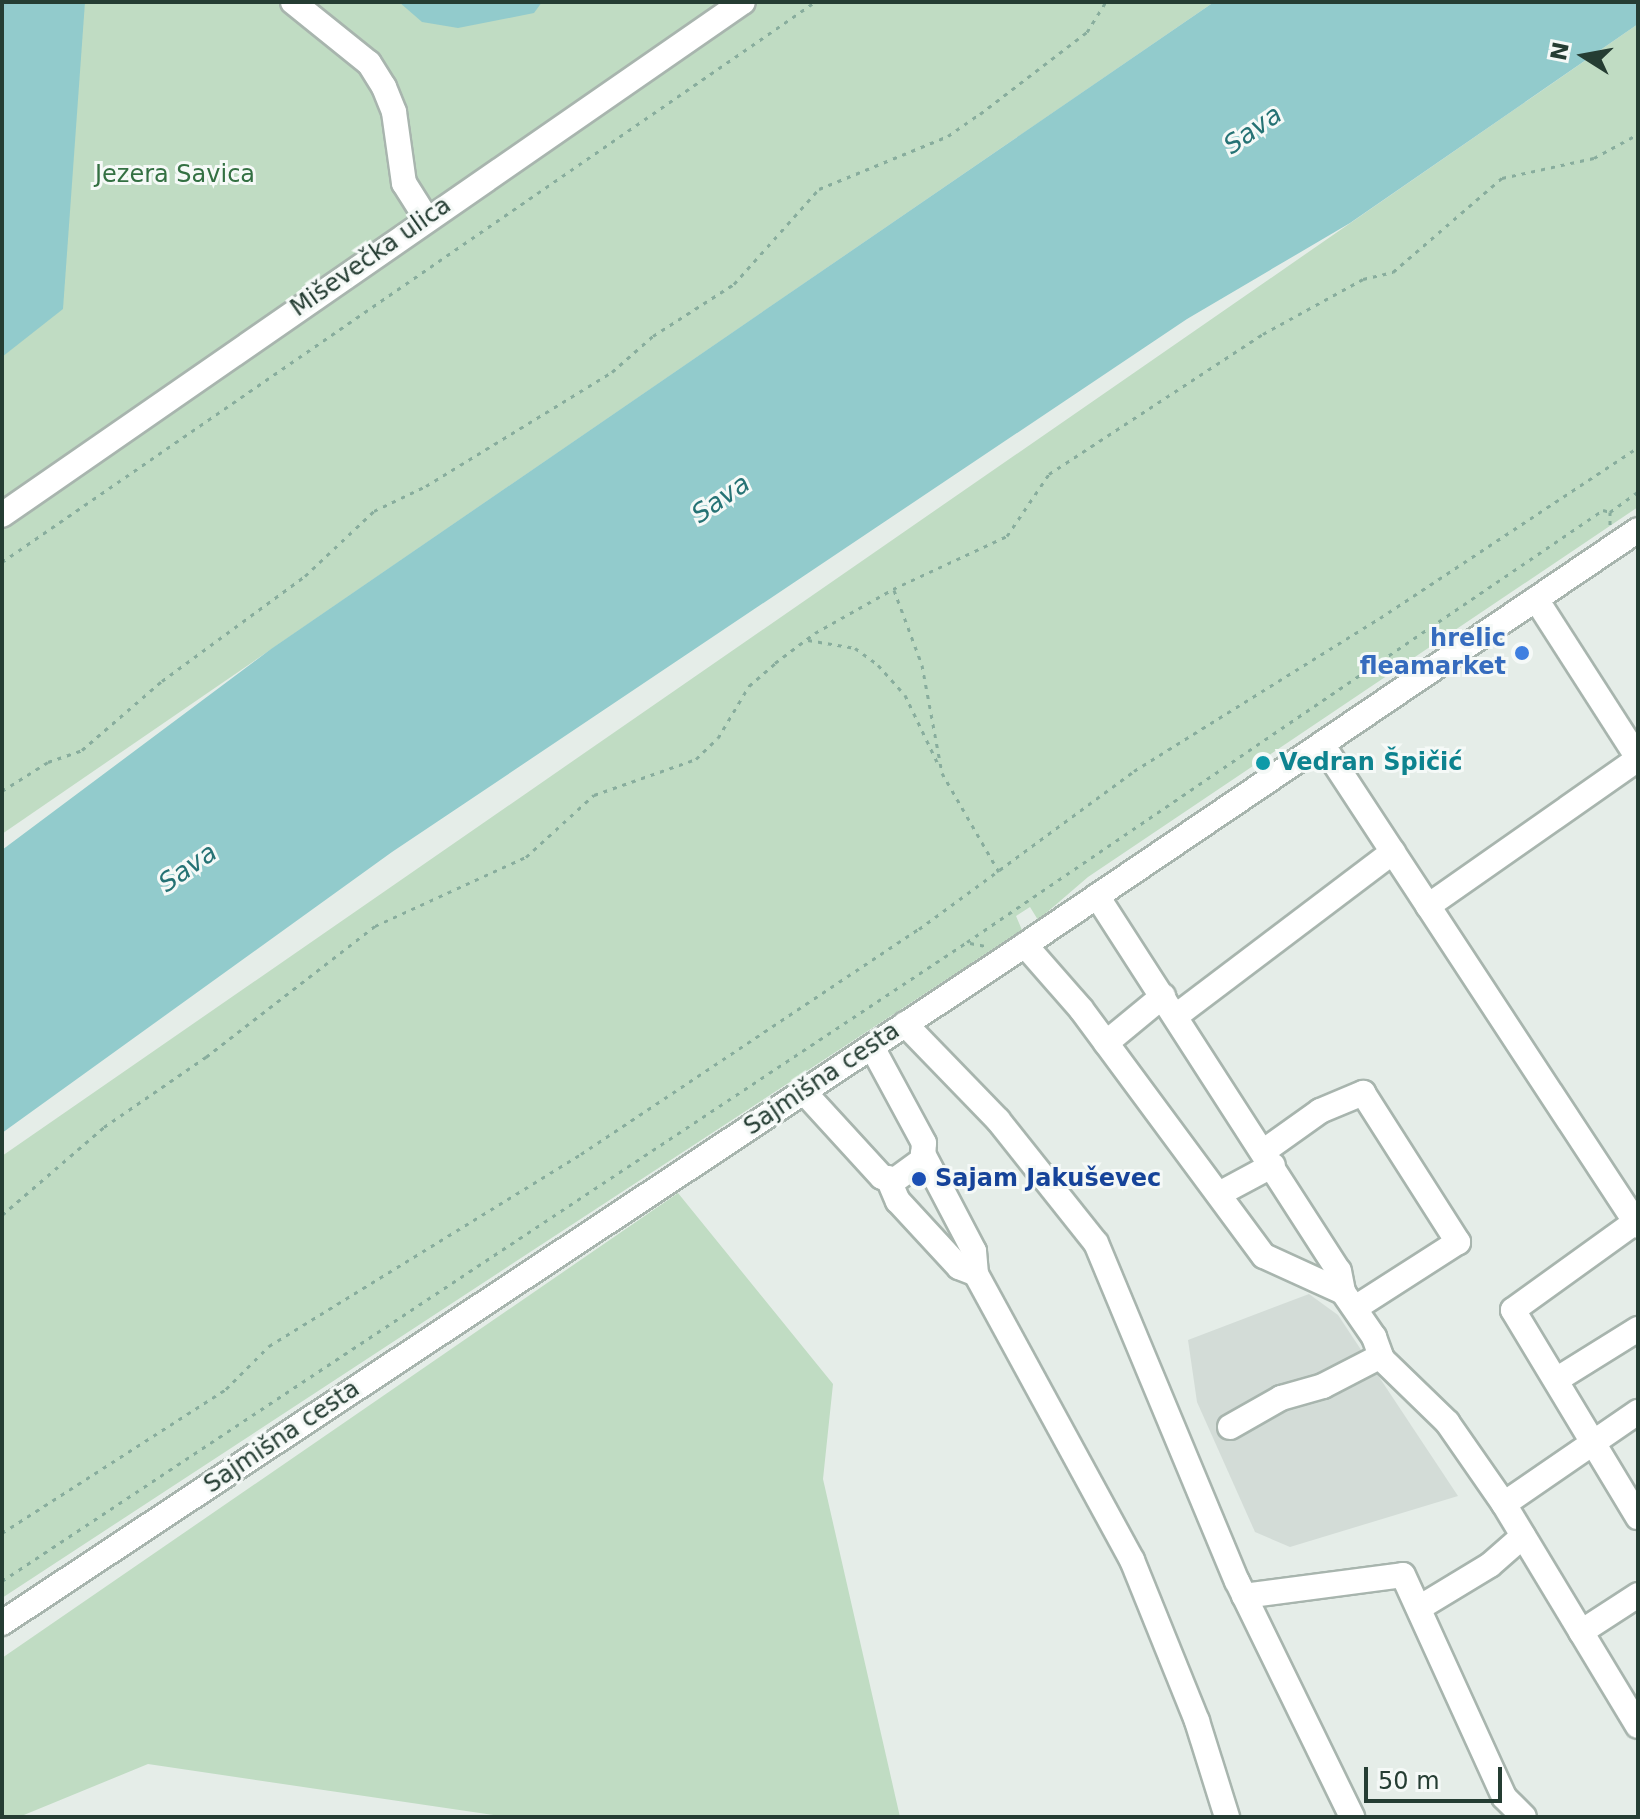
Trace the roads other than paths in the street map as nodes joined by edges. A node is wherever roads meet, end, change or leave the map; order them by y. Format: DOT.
graph roads {
  1 [pos="293,2"];
  2 [pos="743,2"];
  3 [pos="426,218"];
  4 [pos="2,515"];
  5 [pos="1638,530"];
  6 [pos="1536,599"];
  7 [pos="1322,744"];
  8 [pos="1638,758"];
  9 [pos="1393,852"];
  10 [pos="1097,896"];
  11 [pos="1428,906"];
  12 [pos="1025,945"];
  13 [pos="1169,1006"];
  14 [pos="905,1024"];
  15 [pos="1106,1043"];
  16 [pos="872,1047"];
  17 [pos="804,1092"];
  18 [pos="923,1154"];
  19 [pos="1268,1158"];
  20 [pos="888,1178"];
  21 [pos="1219,1194"];
  22 [pos="1637,1223"];
  23 [pos="976,1274"];
  24 [pos="1349,1300"];
  25 [pos="1638,1329"];
  26 [pos="1381,1356"];
  27 [pos="1556,1380"];
  28 [pos="1638,1412"];
  29 [pos="1230,1427"];
  30 [pos="1595,1442"];
  31 [pos="1504,1504"];
  32 [pos="1638,1517"];
  33 [pos="1523,1536"];
  34 [pos="1638,1595"];
  35 [pos="1244,1596"];
  36 [pos="1419,1608"];
  37 [pos="2,1623"];
  38 [pos="1581,1632"];
  39 [pos="1638,1726"];
  40 [pos="1227,1817"];
  41 [pos="1352,1817"];
  42 [pos="1524,1817"];
  1 -- 3 [label="street"];
  2 -- 3 [label="street, Miševečka ulica"];
  3 -- 4 [label="street, Miševečka ulica"];
  5 -- 6 [label="street, Sajmišna cesta"];
  6 -- 7 [label="street, Sajmišna cesta"];
  6 -- 8 [label="street"];
  7 -- 9 [label="street"];
  7 -- 10 [label="street, Sajmišna cesta"];
  8 -- 11 [label="street"];
  9 -- 11 [label="street"];
  9 -- 13 [label="street"];
  10 -- 12 [label="street, Sajmišna cesta"];
  10 -- 13 [label="street"];
  11 -- 22 [label="street"];
  12 -- 14 [label="street, Sajmišna cesta"];
  12 -- 15 [label="street"];
  13 -- 15 [label="street"];
  13 -- 19 [label="street"];
  14 -- 16 [label="street, Sajmišna cesta"];
  14 -- 35 [label="street"];
  15 -- 21 [label="street"];
  16 -- 17 [label="street, Sajmišna cesta"];
  16 -- 18 [label="street"];
  17 -- 20 [label="street"];
  17 -- 37 [label="street, Sajmišna cesta"];
  18 -- 20 [label="street"];
  18 -- 23 [label="street"];
  19 -- 21 [label="street"];
  19 -- 24 [label="street"];
  19 -- 24 [label="street"];
  20 -- 23 [label="street"];
  21 -- 24 [label="street"];
  22 -- 27 [label="street"];
  23 -- 40 [label="street"];
  24 -- 26 [label="street"];
  25 -- 27 [label="street"];
  26 -- 29 [label="street"];
  26 -- 31 [label="street"];
  27 -- 30 [label="street"];
  28 -- 30 [label="street"];
  30 -- 31 [label="street"];
  30 -- 32 [label="street"];
  31 -- 33 [label="street"];
  33 -- 36 [label="street"];
  33 -- 38 [label="street"];
  34 -- 38 [label="street"];
  35 -- 36 [label="street"];
  35 -- 41 [label="street"];
  36 -- 42 [label="street"];
  38 -- 39 [label="street"];
}
